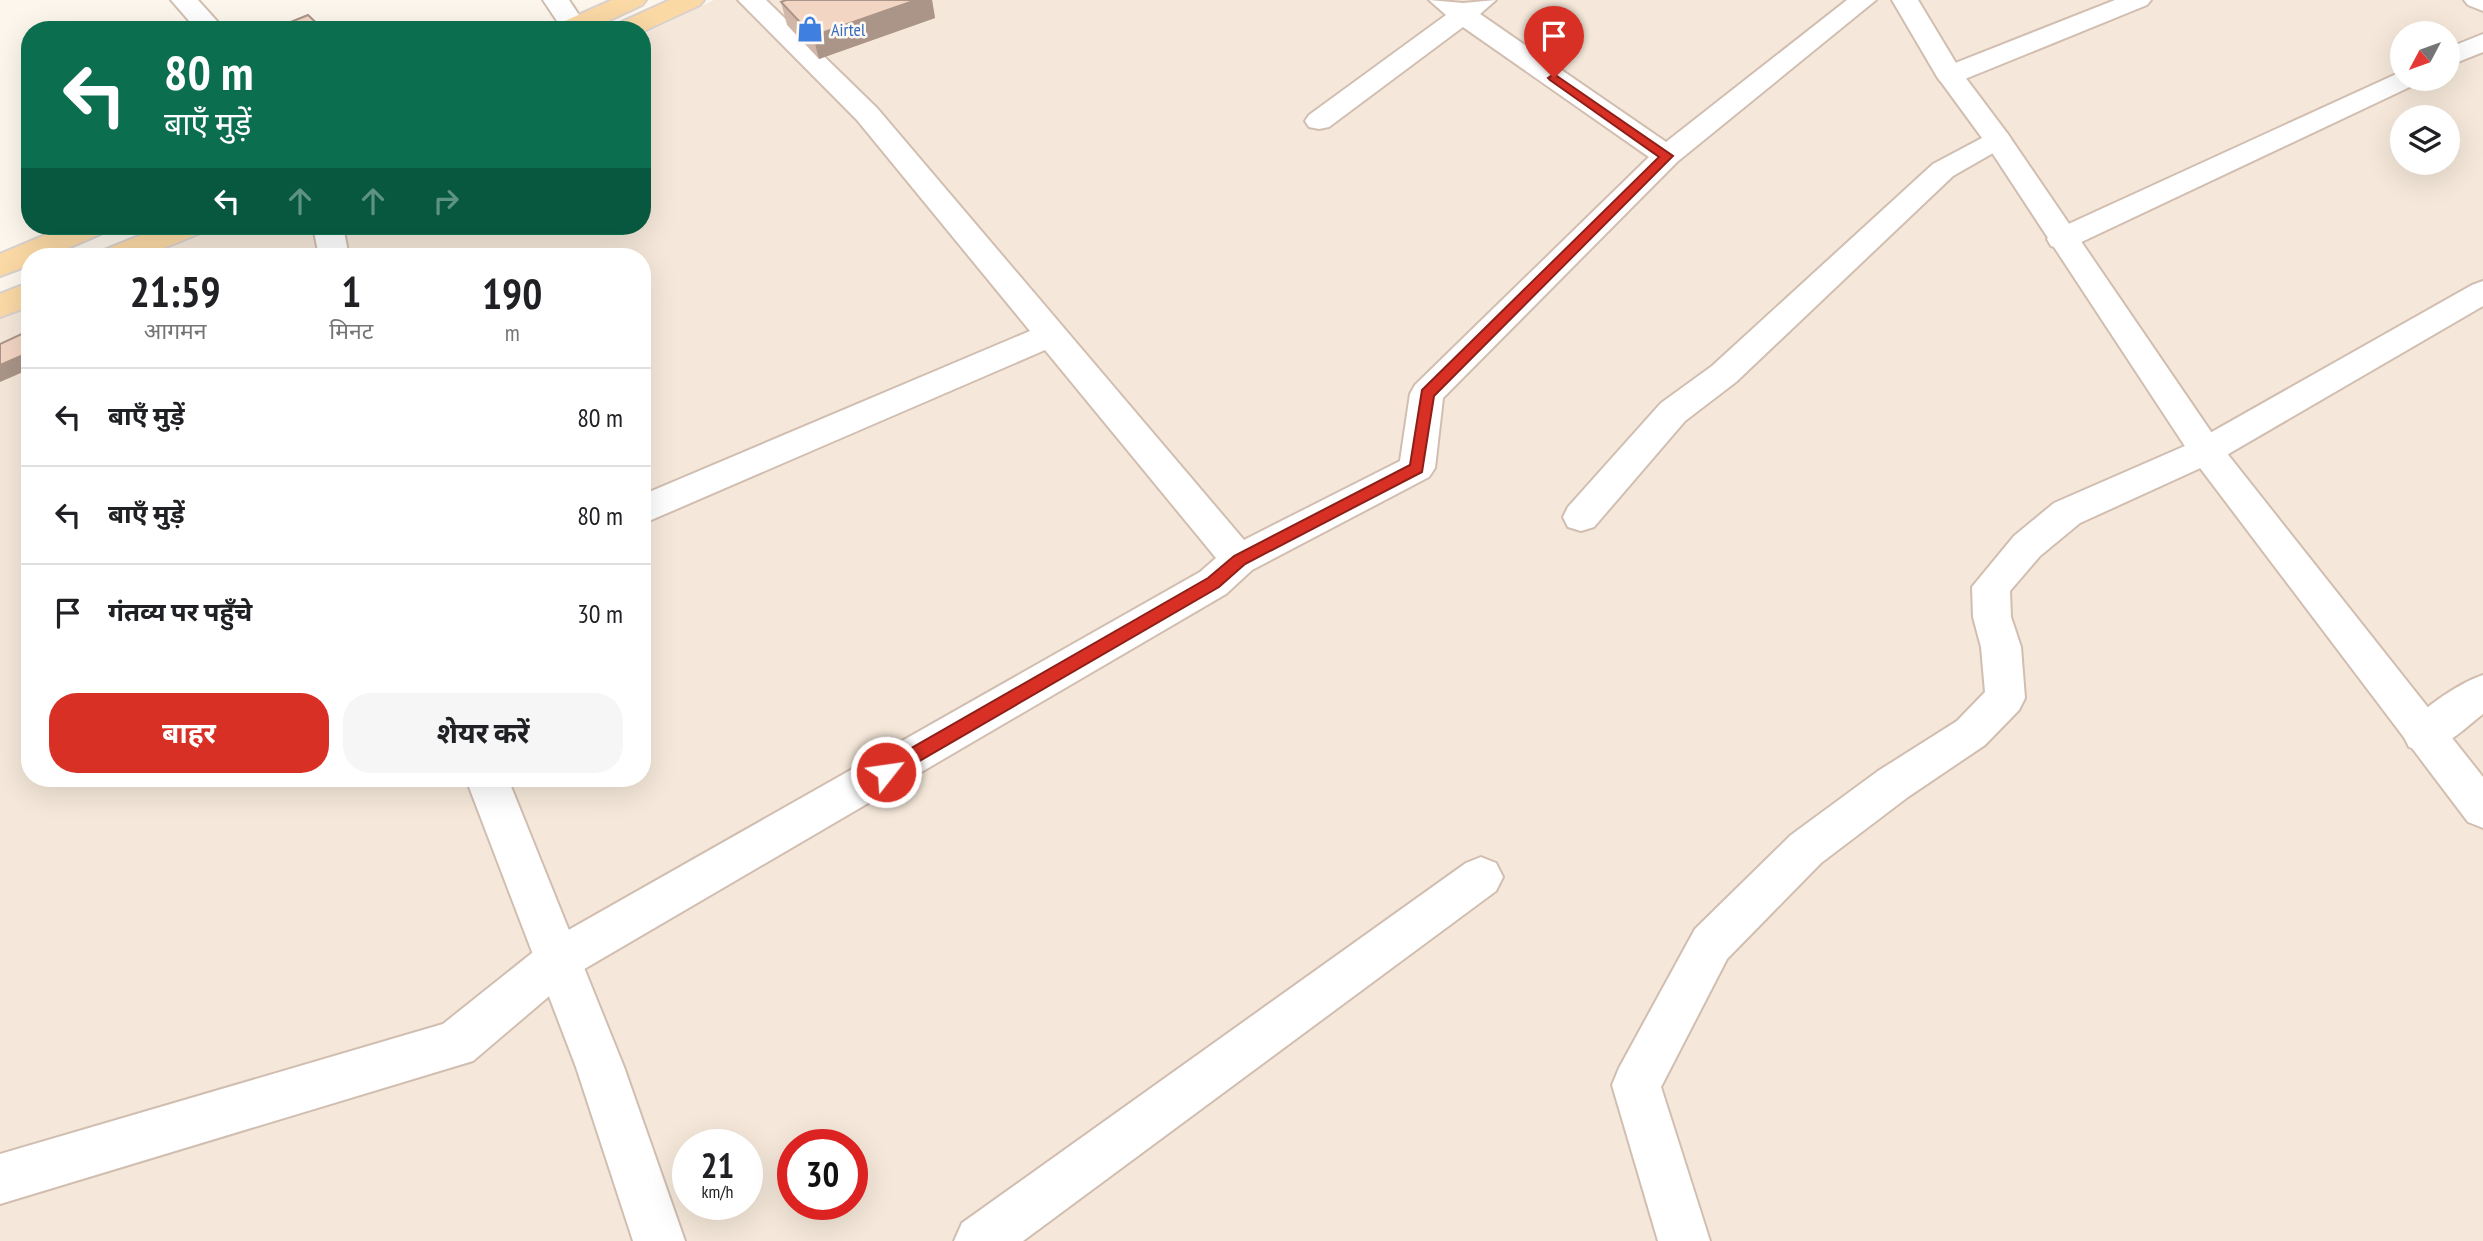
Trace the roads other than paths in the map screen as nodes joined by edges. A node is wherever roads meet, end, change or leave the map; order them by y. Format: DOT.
graph roads {
  1 [pos="184,0"];
  2 [pos="556,0"];
  3 [pos="633,0"];
  4 [pos="691,0"];
  5 [pos="751,0"];
  6 [pos="1863,0"];
  7 [pos="1905,0"];
  8 [pos="2138,0"];
  9 [pos="2477,0"];
  10 [pos="2483,3"];
  11 [pos="1463,5"];
  12 [pos="204,21"];
  13 [pos="567,21"];
  14 [pos="586,21"];
  15 [pos="646,21"];
  16 [pos="2483,42"];
  17 [pos="2460,53"];
  18 [pos="1950,75"];
  19 [pos="2390,86"];
  20 [pos="1319,121"];
  21 [pos="1997,139"];
  22 [pos="1667,156"];
  23 [pos="71,235"];
  24 [pos="168,235"];
  25 [pos="2063,239"];
  26 [pos="41,248"];
  27 [pos="137,248"];
  28 [pos="21,257"];
  29 [pos="0,266"];
  30 [pos="2483,292"];
  31 [pos="21,297"];
  32 [pos="0,306"];
  33 [pos="1050,335"];
  34 [pos="2206,451"];
  35 [pos="651,506"];
  36 [pos="1581,517"];
  37 [pos="1239,560"];
  38 [pos="2483,692"];
  39 [pos="2423,735"];
  40 [pos="490,787"];
  41 [pos="2483,810"];
  42 [pos="1481,877"];
  43 [pos="558,960"];
  44 [pos="0,1179"];
  45 [pos="659,1241"];
  46 [pos="980,1241"];
  47 [pos="1684,1241"];
  1 -- 12 [label="street"];
  2 -- 13 [label="street"];
  3 -- 14 [label="main road"];
  4 -- 15 [label="main road"];
  5 -- 33 [label="street"];
  6 -- 22 [label="street"];
  7 -- 18 [label="street"];
  8 -- 18 [label="street"];
  9 -- 10 [label="street"];
  11 -- 20 [label="street"];
  11 -- 22 [label="street"];
  16 -- 17 [label="street"];
  18 -- 21 [label="street"];
  19 -- 25 [label="street"];
  21 -- 25 [label="street"];
  21 -- 36 [label="street"];
  22 -- 37 [label="street"];
  23 -- 26 [label="main road"];
  24 -- 27 [label="main road"];
  25 -- 34 [label="street"];
  28 -- 29 [label="main road"];
  30 -- 34 [label="street"];
  31 -- 32 [label="main road"];
  33 -- 35 [label="street"];
  33 -- 37 [label="street"];
  34 -- 39 [label="street"];
  34 -- 47 [label="street"];
  37 -- 43 [label="street"];
  38 -- 39 [label="street"];
  39 -- 41 [label="street"];
  40 -- 43 [label="street"];
  42 -- 46 [label="street"];
  43 -- 44 [label="street"];
  43 -- 45 [label="street"];
}
